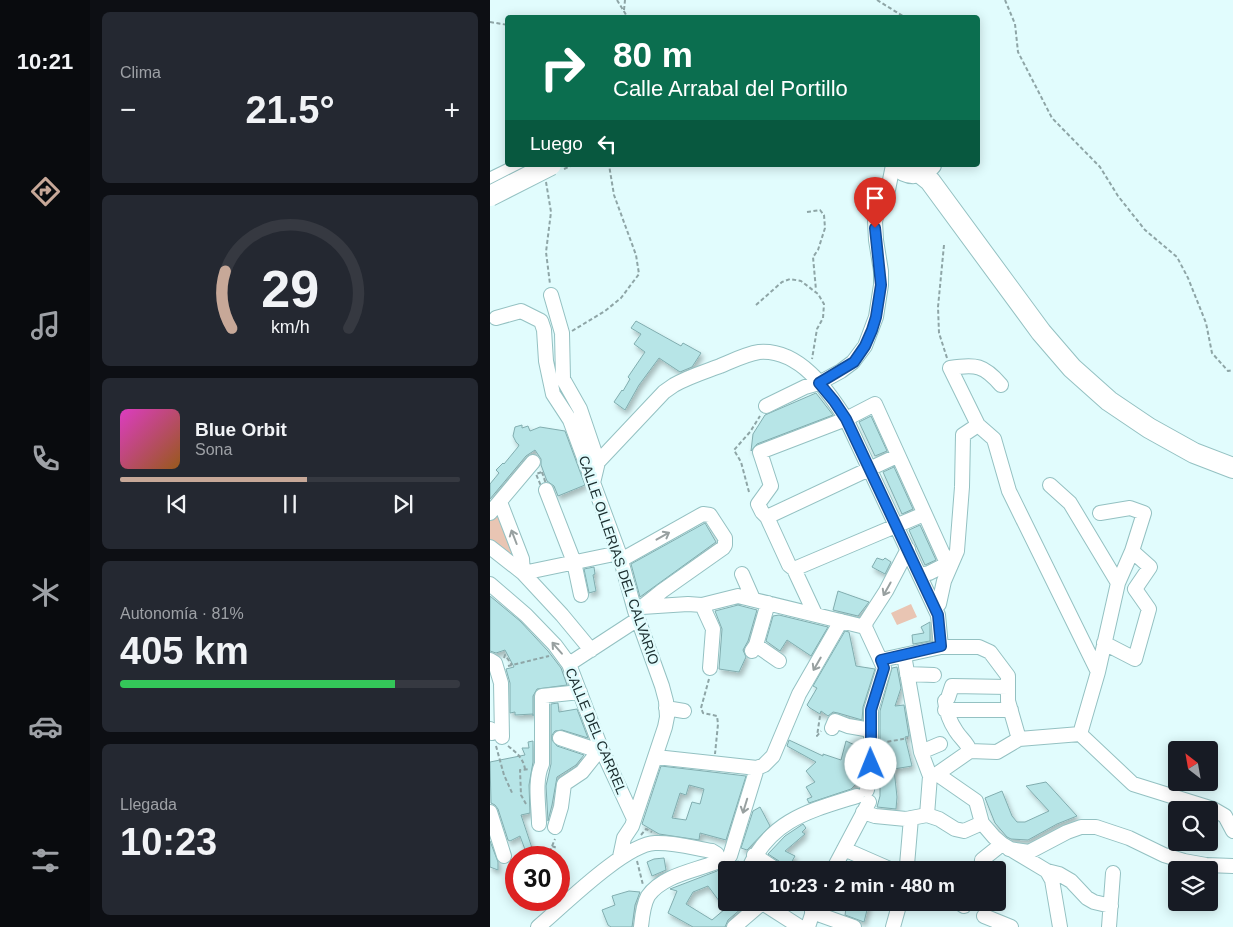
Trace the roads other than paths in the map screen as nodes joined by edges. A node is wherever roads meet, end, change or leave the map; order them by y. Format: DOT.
graph roads {
  1 [pos="524,167"];
  2 [pos="914,168"];
  3 [pos="552,172"];
  4 [pos="490,183"];
  5 [pos="888,190"];
  6 [pos="490,196"];
  7 [pos="551,295"];
  8 [pos="496,318"];
  9 [pos="819,383"];
  10 [pos="1001,385"];
  11 [pos="766,406"];
  12 [pos="846,419"];
  13 [pos="978,425"];
  14 [pos="898,456"];
  15 [pos="1233,457"];
  16 [pos="598,462"];
  17 [pos="1233,468"];
  18 [pos="870,469"];
  19 [pos="536,470"];
  20 [pos="542,480"];
  21 [pos="593,483"];
  22 [pos="1050,485"];
  23 [pos="495,507"];
  24 [pos="1100,513"];
  25 [pos="924,514"];
  26 [pos="767,517"];
  27 [pos="897,526"];
  28 [pos="490,547"];
  29 [pos="908,549"];
  30 [pos="1132,551"];
  31 [pos="620,556"];
  32 [pos="574,562"];
  33 [pos="794,569"];
  34 [pos="523,573"];
  35 [pos="742,574"];
  36 [pos="919,575"];
  37 [pos="1118,583"];
  38 [pos="490,584"];
  39 [pos="581,595"];
  40 [pos="753,599"];
  41 [pos="768,603"];
  42 [pos="702,606"];
  43 [pos="935,608"];
  44 [pos="638,612"];
  45 [pos="815,614"];
  46 [pos="841,621"];
  47 [pos="865,627"];
  48 [pos="1104,643"];
  49 [pos="941,646"];
  50 [pos="591,650"];
  51 [pos="904,655"];
  52 [pos="565,658"];
  53 [pos="490,660"];
  54 [pos="779,661"];
  55 [pos="882,666"];
  56 [pos="710,668"];
  57 [pos="1098,672"];
  58 [pos="907,674"];
  59 [pos="934,675"];
  60 [pos="1008,687"];
  61 [pos="580,692"];
  62 [pos="666,708"];
  63 [pos="945,710"];
  64 [pos="1011,710"];
  65 [pos="684,711"];
  66 [pos="832,728"];
  67 [pos="1080,734"];
  68 [pos="496,736"];
  69 [pos="871,737"];
  70 [pos="560,738"];
  71 [pos="1019,739"];
  72 [pos="940,744"];
  73 [pos="601,748"];
  74 [pos="970,751"];
  75 [pos="921,752"];
  76 [pos="656,757"];
  77 [pos="757,768"];
  78 [pos="933,775"];
  79 [pos="864,800"];
  80 [pos="490,812"];
  81 [pos="927,816"];
  82 [pos="911,818"];
  83 [pos="633,823"];
  84 [pos="982,823"];
  85 [pos="539,824"];
  86 [pos="555,830"];
  87 [pos="1233,831"];
  88 [pos="655,843"];
  89 [pos="1006,847"];
  90 [pos="844,849"];
  91 [pos="720,855"];
  92 [pos="754,855"];
  93 [pos="504,856"];
  94 [pos="620,857"];
  95 [pos="752,861"];
  96 [pos="763,861"];
  97 [pos="838,861"];
  98 [pos="871,861"];
  99 [pos="907,861"];
  100 [pos="982,861"];
  101 [pos="1233,866"];
  102 [pos="1047,871"];
  103 [pos="1113,873"];
  104 [pos="1110,906"];
  105 [pos="753,911"];
  106 [pos="775,911"];
  107 [pos="813,911"];
  108 [pos="820,911"];
  109 [pos="897,911"];
  110 [pos="980,921"];
  111 [pos="736,926"];
  112 [pos="538,927"];
  113 [pos="641,927"];
  114 [pos="800,927"];
  115 [pos="808,927"];
  116 [pos="854,927"];
  117 [pos="893,927"];
  118 [pos="1011,927"];
  119 [pos="1060,927"];
  120 [pos="1109,927"];
  1 -- 4 [label="highway"];
  2 -- 5 [label="street"];
  2 -- 5 [label="street"];
  2 -- 15 [label="highway"];
  2 -- 17 [label="highway"];
  3 -- 6 [label="highway, bridge"];
  5 -- 9 [label="street"];
  7 -- 16 [label="street"];
  8 -- 21 [label="street, CALLE OLLERIAS DEL CALVARIO"];
  9 -- 11 [label="street"];
  9 -- 12 [label="street"];
  9 -- 16 [label="street"];
  10 -- 13 [label="street"];
  12 -- 14 [label="street"];
  12 -- 18 [label="street"];
  12 -- 26 [label="street"];
  13 -- 43 [label="street"];
  13 -- 57 [label="street"];
  14 -- 18 [label="street"];
  14 -- 25 [label="street"];
  16 -- 21 [label="street"];
  18 -- 26 [label="street"];
  18 -- 27 [label="street"];
  19 -- 23 [label="street"];
  20 -- 32 [label="street"];
  21 -- 31 [label="street, CALLE OLLERIAS DEL CALVARIO"];
  22 -- 37 [label="street"];
  34 -- 23 [label="street, one-way"];
  24 -- 30 [label="street"];
  25 -- 27 [label="street"];
  25 -- 36 [label="street"];
  26 -- 33 [label="street"];
  27 -- 29 [label="street"];
  27 -- 33 [label="street"];
  28 -- 34 [label="street"];
  29 -- 36 [label="street"];
  29 -- 47 [label="street, one-way"];
  30 -- 37 [label="street"];
  30 -- 48 [label="street"];
  31 -- 32 [label="street"];
  31 -- 44 [label="street, CALLE OLLERIAS DEL CALVARIO"];
  31 -- 44 [label="street, one-way"];
  32 -- 34 [label="street"];
  32 -- 39 [label="street"];
  33 -- 45 [label="street"];
  34 -- 50 [label="street"];
  35 -- 40 [label="street"];
  36 -- 43 [label="street"];
  37 -- 48 [label="street"];
  52 -- 38 [label="street, CALLE DEL CARREL, one-way"];
  40 -- 41 [label="street"];
  40 -- 42 [label="street"];
  41 -- 45 [label="street"];
  41 -- 54 [label="street"];
  42 -- 44 [label="street"];
  42 -- 56 [label="street"];
  43 -- 49 [label="street"];
  44 -- 50 [label="street"];
  44 -- 62 [label="street, CALLE OLLERIAS DEL CALVARIO"];
  45 -- 46 [label="street"];
  46 -- 47 [label="street"];
  46 -- 77 [label="street, one-way"];
  47 -- 55 [label="street"];
  48 -- 57 [label="street"];
  49 -- 51 [label="street"];
  49 -- 60 [label="street"];
  50 -- 52 [label="street"];
  51 -- 55 [label="street"];
  51 -- 58 [label="street"];
  52 -- 61 [label="street, CALLE DEL CARREL"];
  53 -- 68 [label="street"];
  55 -- 69 [label="street"];
  57 -- 67 [label="street"];
  58 -- 59 [label="street"];
  58 -- 75 [label="street"];
  60 -- 63 [label="street"];
  60 -- 64 [label="street"];
  61 -- 73 [label="street, CALLE DEL CARREL"];
  61 -- 85 [label="street"];
  62 -- 65 [label="street"];
  62 -- 76 [label="street, CALLE OLLERIAS DEL CALVARIO"];
  63 -- 64 [label="street"];
  63 -- 74 [label="street"];
  64 -- 71 [label="street"];
  66 -- 69 [label="street"];
  67 -- 71 [label="street"];
  67 -- 87 [label="street"];
  69 -- 79 [label="street"];
  70 -- 73 [label="street"];
  71 -- 74 [label="street"];
  72 -- 75 [label="street"];
  73 -- 83 [label="street, CALLE DEL CARREL"];
  73 -- 86 [label="street"];
  74 -- 78 [label="street"];
  75 -- 78 [label="street"];
  76 -- 77 [label="street"];
  76 -- 83 [label="street, CALLE OLLERIAS DEL CALVARIO"];
  77 -- 91 [label="street, one-way"];
  78 -- 81 [label="street"];
  78 -- 84 [label="street"];
  79 -- 82 [label="street"];
  79 -- 90 [label="street"];
  79 -- 92 [label="street"];
  80 -- 93 [label="street"];
  81 -- 82 [label="street"];
  81 -- 84 [label="street"];
  82 -- 99 [label="street"];
  83 -- 88 [label="street"];
  83 -- 94 [label="street, CALLE OLLERIAS DEL CALVARIO"];
  84 -- 89 [label="street"];
  88 -- 91 [label="street"];
  88 -- 94 [label="street"];
  89 -- 100 [label="street"];
  89 -- 101 [label="street"];
  89 -- 102 [label="street"];
  90 -- 97 [label="street"];
  90 -- 98 [label="street"];
  91 -- 92 [label="street"];
  91 -- 113 [label="street"];
  92 -- 95 [label="street"];
  92 -- 96 [label="street"];
  94 -- 112 [label="street"];
  102 -- 104 [label="street"];
  102 -- 119 [label="street"];
  103 -- 104 [label="street"];
  104 -- 120 [label="street"];
  105 -- 111 [label="street"];
  106 -- 114 [label="street"];
  107 -- 115 [label="street"];
  108 -- 116 [label="street"];
  109 -- 117 [label="street"];
  110 -- 118 [label="street"];
}
